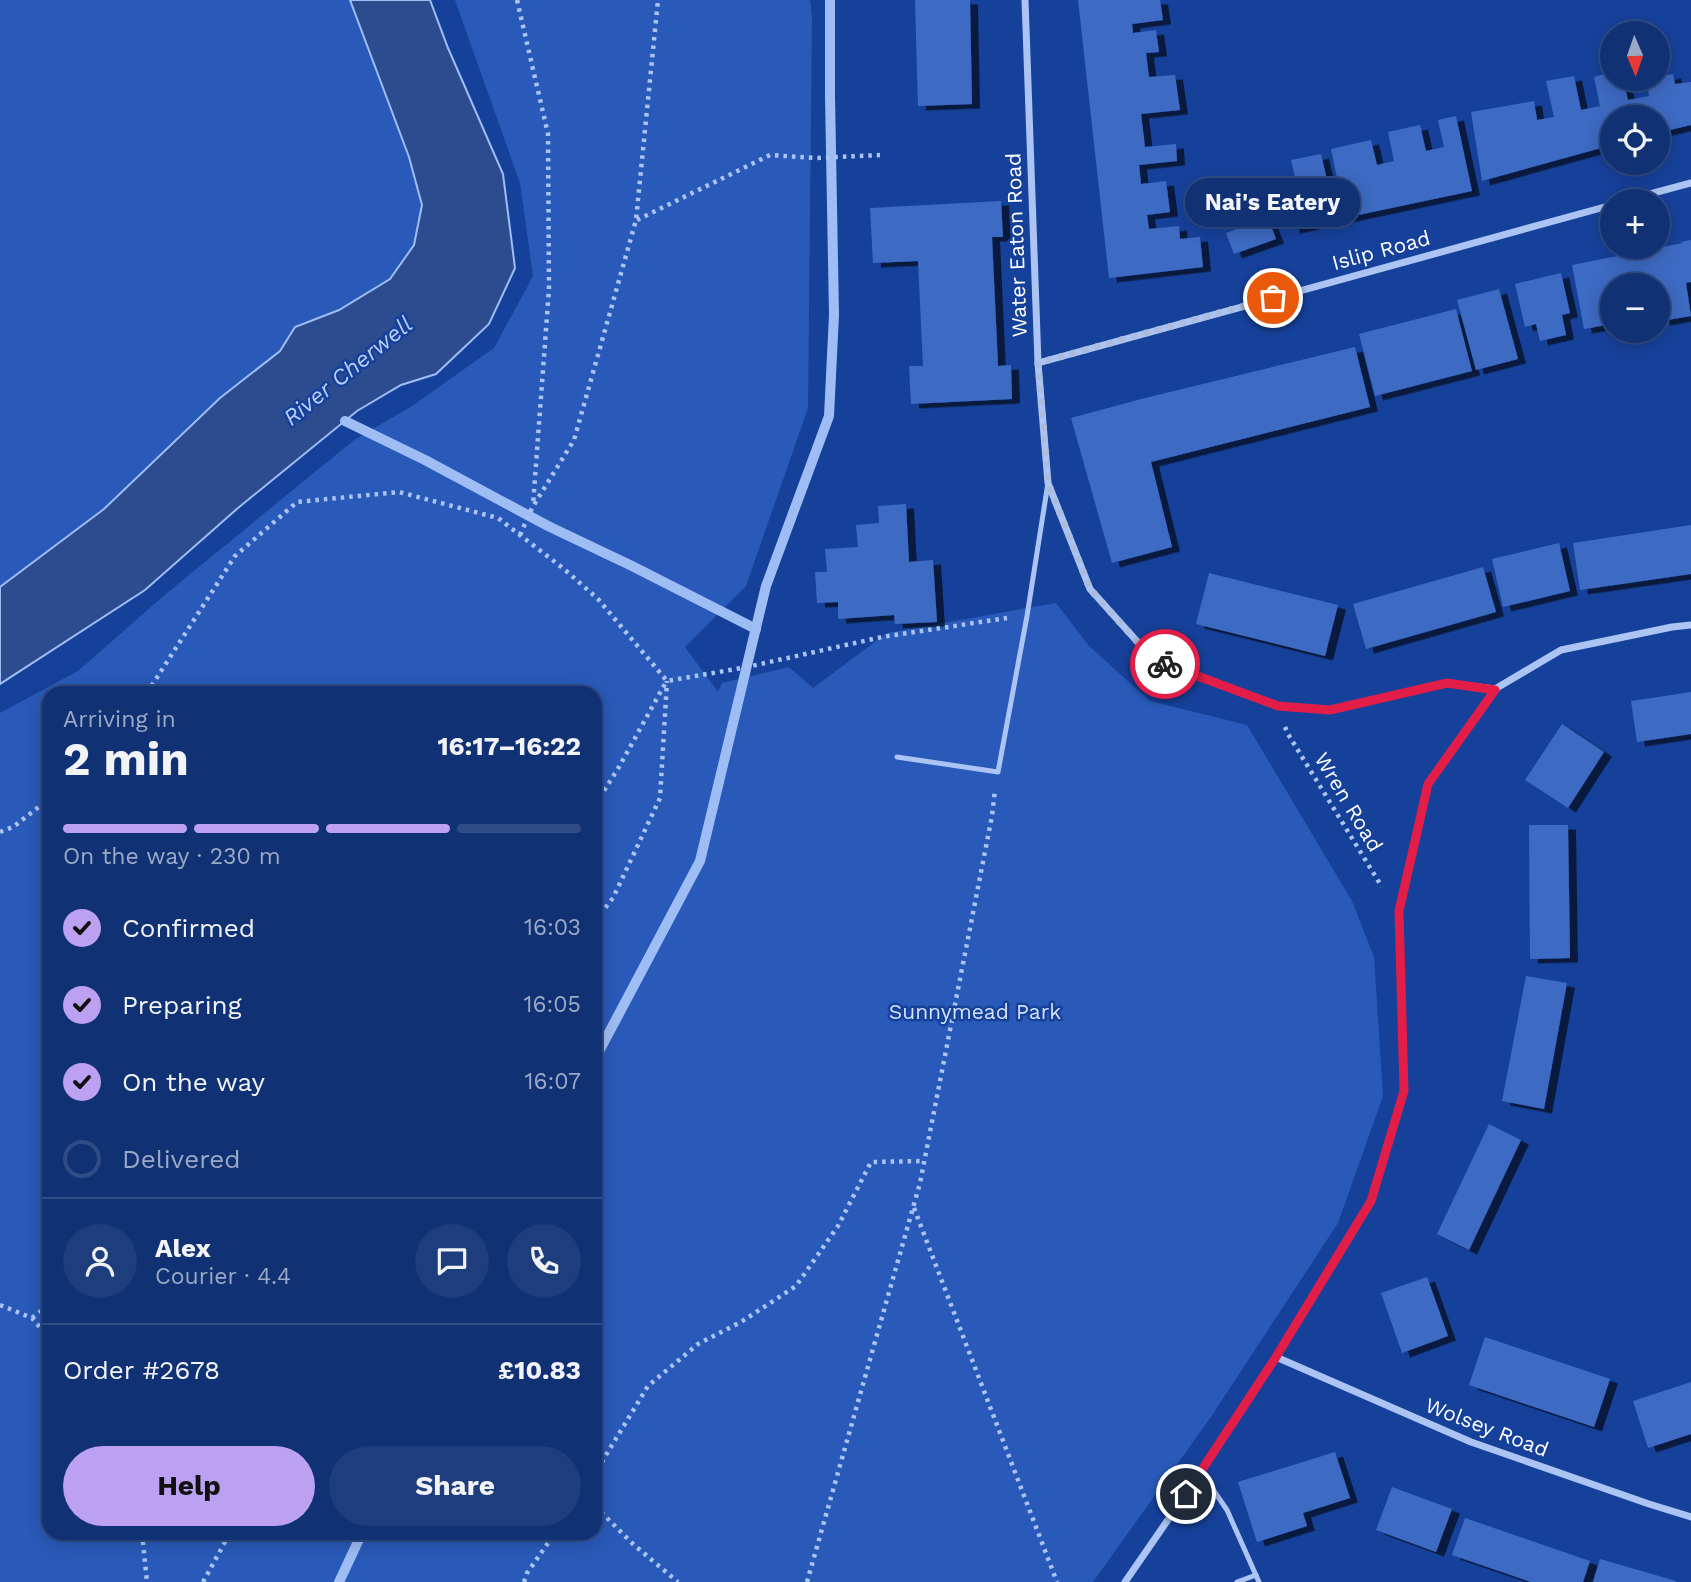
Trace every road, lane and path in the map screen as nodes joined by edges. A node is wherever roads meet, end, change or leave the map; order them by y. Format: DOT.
graph roads {
  1 [pos="517,0"];
  2 [pos="658,0"];
  3 [pos="1025,0"];
  4 [pos="880,155"];
  5 [pos="1691,183"];
  6 [pos="1669,189"];
  7 [pos="1600,208"];
  8 [pos="636,220"];
  9 [pos="1038,363"];
  10 [pos="1048,483"];
  11 [pos="532,507"];
  12 [pos="520,535"];
  13 [pos="1027,615"];
  14 [pos="1691,625"];
  15 [pos="667,681"];
  16 [pos="151,686"];
  17 [pos="1495,690"];
  18 [pos="1278,706"];
  19 [pos="897,757"];
  20 [pos="998,772"];
  21 [pos="602,794"];
  22 [pos="42,804"];
  23 [pos="0,832"];
  24 [pos="1399,911"];
  25 [pos="602,912"];
  26 [pos="923,1161"];
  27 [pos="913,1208"];
  28 [pos="0,1305"];
  29 [pos="42,1310"];
  30 [pos="32,1318"];
  31 [pos="42,1330"];
  32 [pos="1276,1357"];
  33 [pos="602,1462"];
  34 [pos="1201,1472"];
  35 [pos="602,1513"];
  36 [pos="1691,1517"];
  37 [pos="143,1540"];
  38 [pos="226,1540"];
  39 [pos="550,1540"];
  40 [pos="1256,1575"];
  41 [pos="147,1582"];
  42 [pos="204,1582"];
  43 [pos="524,1582"];
  44 [pos="678,1582"];
  45 [pos="807,1582"];
  46 [pos="1057,1582"];
  47 [pos="1125,1582"];
  48 [pos="1237,1582"];
  49 [pos="1258,1582"];
  1 -- 11 [label="path"];
  2 -- 8 [label="path"];
  3 -- 9 [label="street, Water Eaton Road"];
  4 -- 8 [label="path"];
  5 -- 6 [label="street"];
  7 -- 9 [label="street, Islip Road"];
  8 -- 11 [label="path"];
  9 -- 10 [label="street, Water Eaton Road"];
  10 -- 13 [label="lane"];
  10 -- 18 [label="street, Water Eaton Road"];
  11 -- 12 [label="path"];
  12 -- 15 [label="path"];
  12 -- 16 [label="path"];
  13 -- 15 [label="path"];
  13 -- 20 [label="lane"];
  14 -- 17 [label="street"];
  15 -- 21 [label="path"];
  15 -- 25 [label="path"];
  17 -- 18 [label="street, Water Eaton Road"];
  17 -- 24 [label="street, Wren Road"];
  18 -- 24 [label="path, Wren Road"];
  19 -- 20 [label="lane"];
  20 -- 26 [label="path"];
  22 -- 23 [label="path"];
  24 -- 32 [label="street, Wren Road"];
  26 -- 27 [label="path"];
  26 -- 33 [label="path"];
  27 -- 45 [label="path"];
  27 -- 46 [label="path"];
  28 -- 30 [label="path"];
  29 -- 30 [label="path"];
  30 -- 31 [label="path"];
  32 -- 34 [label="street, Wren Road"];
  32 -- 36 [label="street, Wolsey Road"];
  34 -- 40 [label="lane"];
  34 -- 47 [label="street, Wren Road"];
  35 -- 44 [label="path"];
  37 -- 41 [label="path"];
  38 -- 42 [label="path"];
  39 -- 43 [label="path"];
  40 -- 48 [label="lane"];
  40 -- 49 [label="lane"];
}
